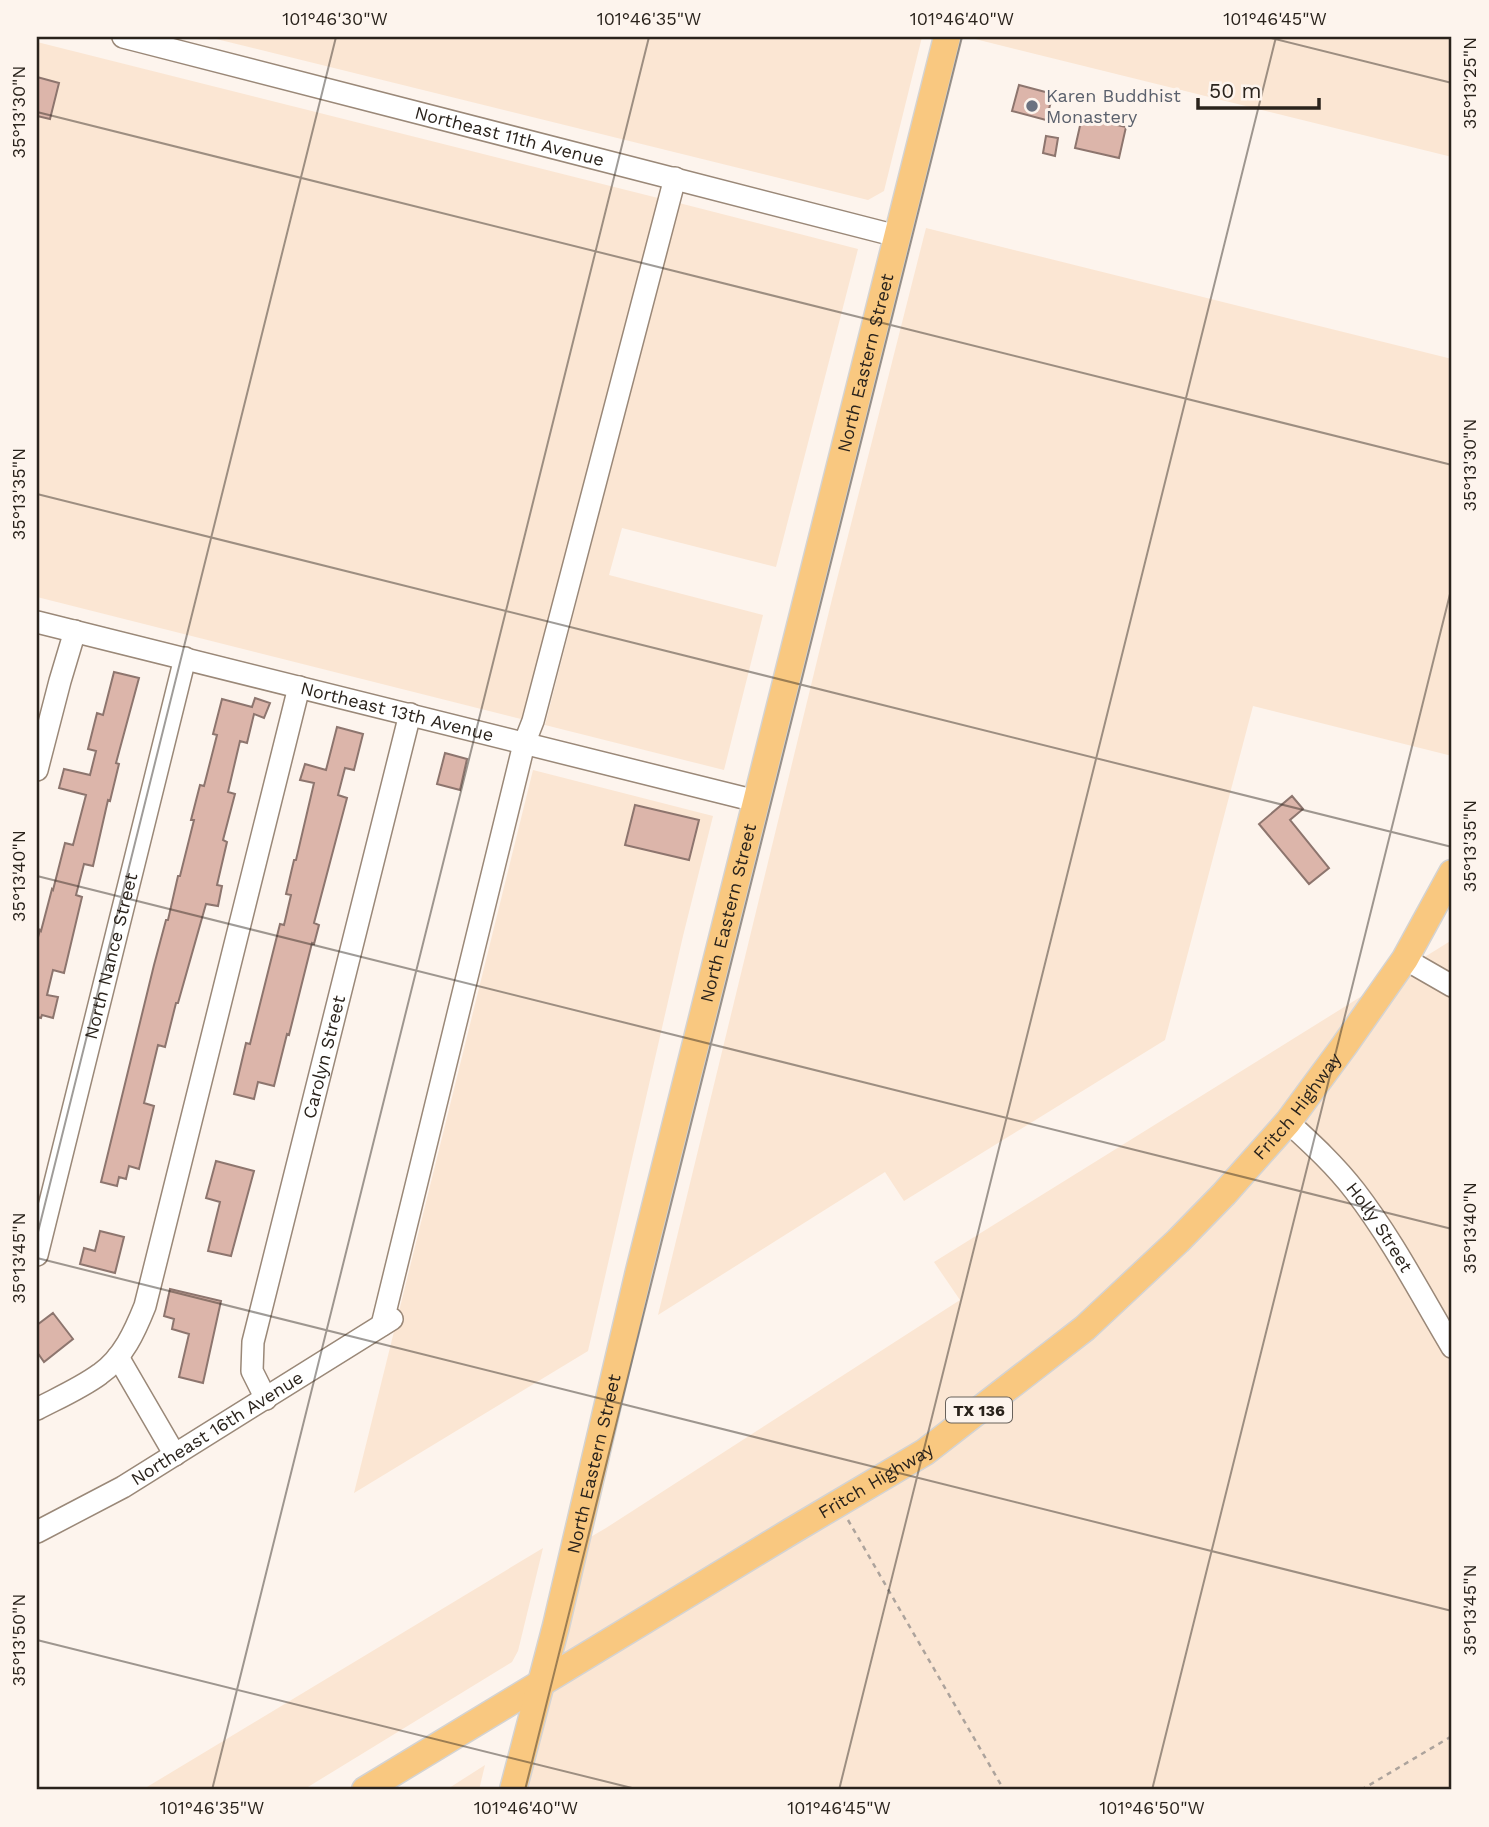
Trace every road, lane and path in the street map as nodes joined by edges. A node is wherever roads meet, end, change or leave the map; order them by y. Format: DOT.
graph roads {
  1 [pos="123,37"];
  2 [pos="947,37"];
  3 [pos="675,178"];
  4 [pos="897,236"];
  5 [pos="37,622"];
  6 [pos="75,631"];
  7 [pos="185,658"];
  8 [pos="299,687"];
  9 [pos="410,714"];
  10 [pos="524,744"];
  11 [pos="37,770"];
  12 [pos="756,801"];
  13 [pos="1452,873"];
  14 [pos="1405,960"];
  15 [pos="1452,986"];
  16 [pos="1288,1122"];
  17 [pos="37,1255"];
  18 [pos="1452,1347"];
  19 [pos="118,1357"];
  20 [pos="266,1399"];
  21 [pos="37,1409"];
  22 [pos="175,1455"];
  23 [pos="838,1503"];
  24 [pos="37,1532"];
  25 [pos="541,1684"];
  26 [pos="1452,1736"];
  27 [pos="365,1790"];
  28 [pos="513,1790"];
  29 [pos="1004,1790"];
  30 [pos="1361,1790"];
  1 -- 3 [label="street, Northeast 11th Avenue"];
  2 -- 4 [label="main road, North Eastern Street"];
  3 -- 4 [label="street, Northeast 11th Avenue"];
  3 -- 10 [label="street"];
  4 -- 12 [label="main road, North Eastern Street"];
  5 -- 6 [label="street, Northeast 13th Avenue"];
  6 -- 7 [label="street, Northeast 13th Avenue"];
  6 -- 11 [label="street"];
  7 -- 8 [label="street, Northeast 13th Avenue"];
  7 -- 17 [label="street, North Nance Street"];
  8 -- 9 [label="street, Northeast 13th Avenue"];
  8 -- 19 [label="street"];
  9 -- 10 [label="street, Northeast 13th Avenue"];
  9 -- 20 [label="street, Carolyn Street"];
  10 -- 12 [label="street, Northeast 13th Avenue"];
  10 -- 20 [label="street, Northeast 16th Avenue"];
  12 -- 25 [label="main road, North Eastern Street"];
  13 -- 14 [label="main road, Fritch Highway / TX 136"];
  14 -- 15 [label="street"];
  14 -- 16 [label="main road, Fritch Highway / TX 136"];
  16 -- 18 [label="street, Holly Street"];
  16 -- 23 [label="main road, Fritch Highway / TX 136"];
  19 -- 21 [label="street"];
  19 -- 22 [label="street"];
  20 -- 22 [label="street, Northeast 16th Avenue"];
  22 -- 24 [label="street, Northeast 16th Avenue"];
  23 -- 25 [label="main road, Fritch Highway / TX 136"];
  23 -- 29 [label="path"];
  25 -- 27 [label="main road, Fritch Highway / TX 136"];
  25 -- 28 [label="main road, North Eastern Street"];
  26 -- 30 [label="path"];
}
